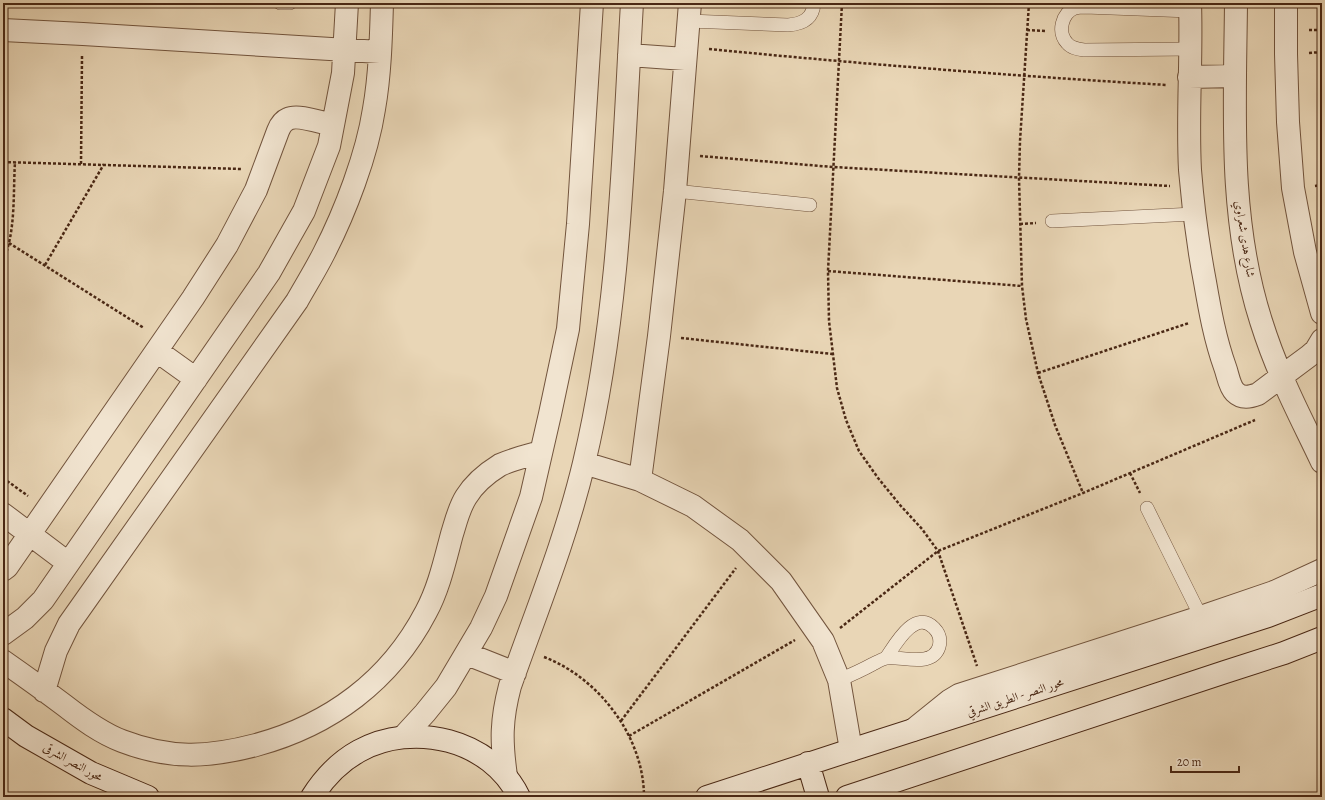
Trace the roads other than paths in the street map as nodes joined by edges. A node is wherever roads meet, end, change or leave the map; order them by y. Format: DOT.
graph roads {
  1 [pos="280,3"];
  2 [pos="290,3"];
  3 [pos="347,3"];
  4 [pos="382,3"];
  5 [pos="592,3"];
  6 [pos="632,3"];
  7 [pos="814,3"];
  8 [pos="1236,3"];
  9 [pos="1286,3"];
  10 [pos="1190,7"];
  11 [pos="690,12"];
  12 [pos="3,30"];
  13 [pos="344,49"];
  14 [pos="1190,49"];
  15 [pos="380,52"];
  16 [pos="686,53"];
  17 [pos="629,55"];
  18 [pos="1235,76"];
  19 [pos="1189,82"];
  20 [pos="332,125"];
  21 [pos="675,191"];
  22 [pos="810,204"];
  23 [pos="1194,214"];
  24 [pos="1052,221"];
  25 [pos="1322,313"];
  26 [pos="1322,340"];
  27 [pos="160,346"];
  28 [pos="1281,377"];
  29 [pos="196,379"];
  30 [pos="541,452"];
  31 [pos="1322,462"];
  32 [pos="584,463"];
  33 [pos="640,480"];
  34 [pos="1148,508"];
  35 [pos="3,514"];
  36 [pos="30,533"];
  37 [pos="68,563"];
  38 [pos="3,570"];
  39 [pos="1322,570"];
  40 [pos="1322,595"];
  41 [pos="1201,617"];
  42 [pos="3,634"];
  43 [pos="1322,638"];
  44 [pos="467,654"];
  45 [pos="886,658"];
  46 [pos="3,661"];
  47 [pos="515,673"];
  48 [pos="840,680"];
  49 [pos="44,691"];
  50 [pos="3,719"];
  51 [pos="913,730"];
  52 [pos="403,737"];
  53 [pos="851,750"];
  54 [pos="808,763"];
  55 [pos="506,776"];
  56 [pos="148,797"];
  57 [pos="312,797"];
  58 [pos="519,797"];
  59 [pos="708,797"];
  60 [pos="818,797"];
  61 [pos="847,797"];
  1 -- 2 [label="lane"];
  3 -- 13 [label="street"];
  4 -- 15 [label="street"];
  5 -- 30 [label="street"];
  6 -- 17 [label="street"];
  7 -- 11 [label="lane"];
  8 -- 18 [label="street, شارع هدى شعراوي"];
  9 -- 25 [label="street"];
  10 -- 14 [label="street"];
  10 -- 14 [label="lane"];
  11 -- 16 [label="street"];
  12 -- 13 [label="street"];
  13 -- 15 [label="street"];
  13 -- 20 [label="street"];
  14 -- 19 [label="street"];
  15 -- 49 [label="street"];
  16 -- 17 [label="street"];
  16 -- 21 [label="street"];
  17 -- 32 [label="street"];
  18 -- 19 [label="street"];
  18 -- 28 [label="street, شارع هدى شعراوي"];
  19 -- 23 [label="street"];
  20 -- 27 [label="street"];
  20 -- 29 [label="street"];
  21 -- 22 [label="lane"];
  21 -- 33 [label="street"];
  23 -- 24 [label="lane"];
  23 -- 28 [label="street"];
  26 -- 28 [label="street"];
  27 -- 29 [label="street"];
  27 -- 36 [label="street"];
  28 -- 31 [label="street, شارع هدى شعراوي"];
  29 -- 37 [label="street"];
  30 -- 44 [label="street"];
  30 -- 49 [label="street"];
  32 -- 33 [label="street"];
  32 -- 47 [label="street"];
  33 -- 48 [label="street"];
  34 -- 41 [label="lane"];
  35 -- 36 [label="street"];
  36 -- 37 [label="street"];
  36 -- 38 [label="street"];
  37 -- 42 [label="street"];
  39 -- 41 [label="street"];
  40 -- 51 [label="street, محور النصر - الطريق الشرقي"];
  41 -- 51 [label="street"];
  43 -- 61 [label="street"];
  44 -- 47 [label="street"];
  44 -- 52 [label="street"];
  45 -- 48 [label="lane"];
  46 -- 49 [label="street"];
  47 -- 55 [label="street"];
  48 -- 53 [label="street"];
  50 -- 56 [label="street, محور النصر الشرقى"];
  51 -- 53 [label="street, محور النصر - الطريق الشرقي"];
  52 -- 55 [label="street"];
  52 -- 57 [label="street"];
  53 -- 54 [label="street, محور النصر - الطريق الشرقي"];
  54 -- 59 [label="street, محور النصر - الطريق الشرقي"];
  54 -- 60 [label="street"];
  55 -- 58 [label="street"];
}
